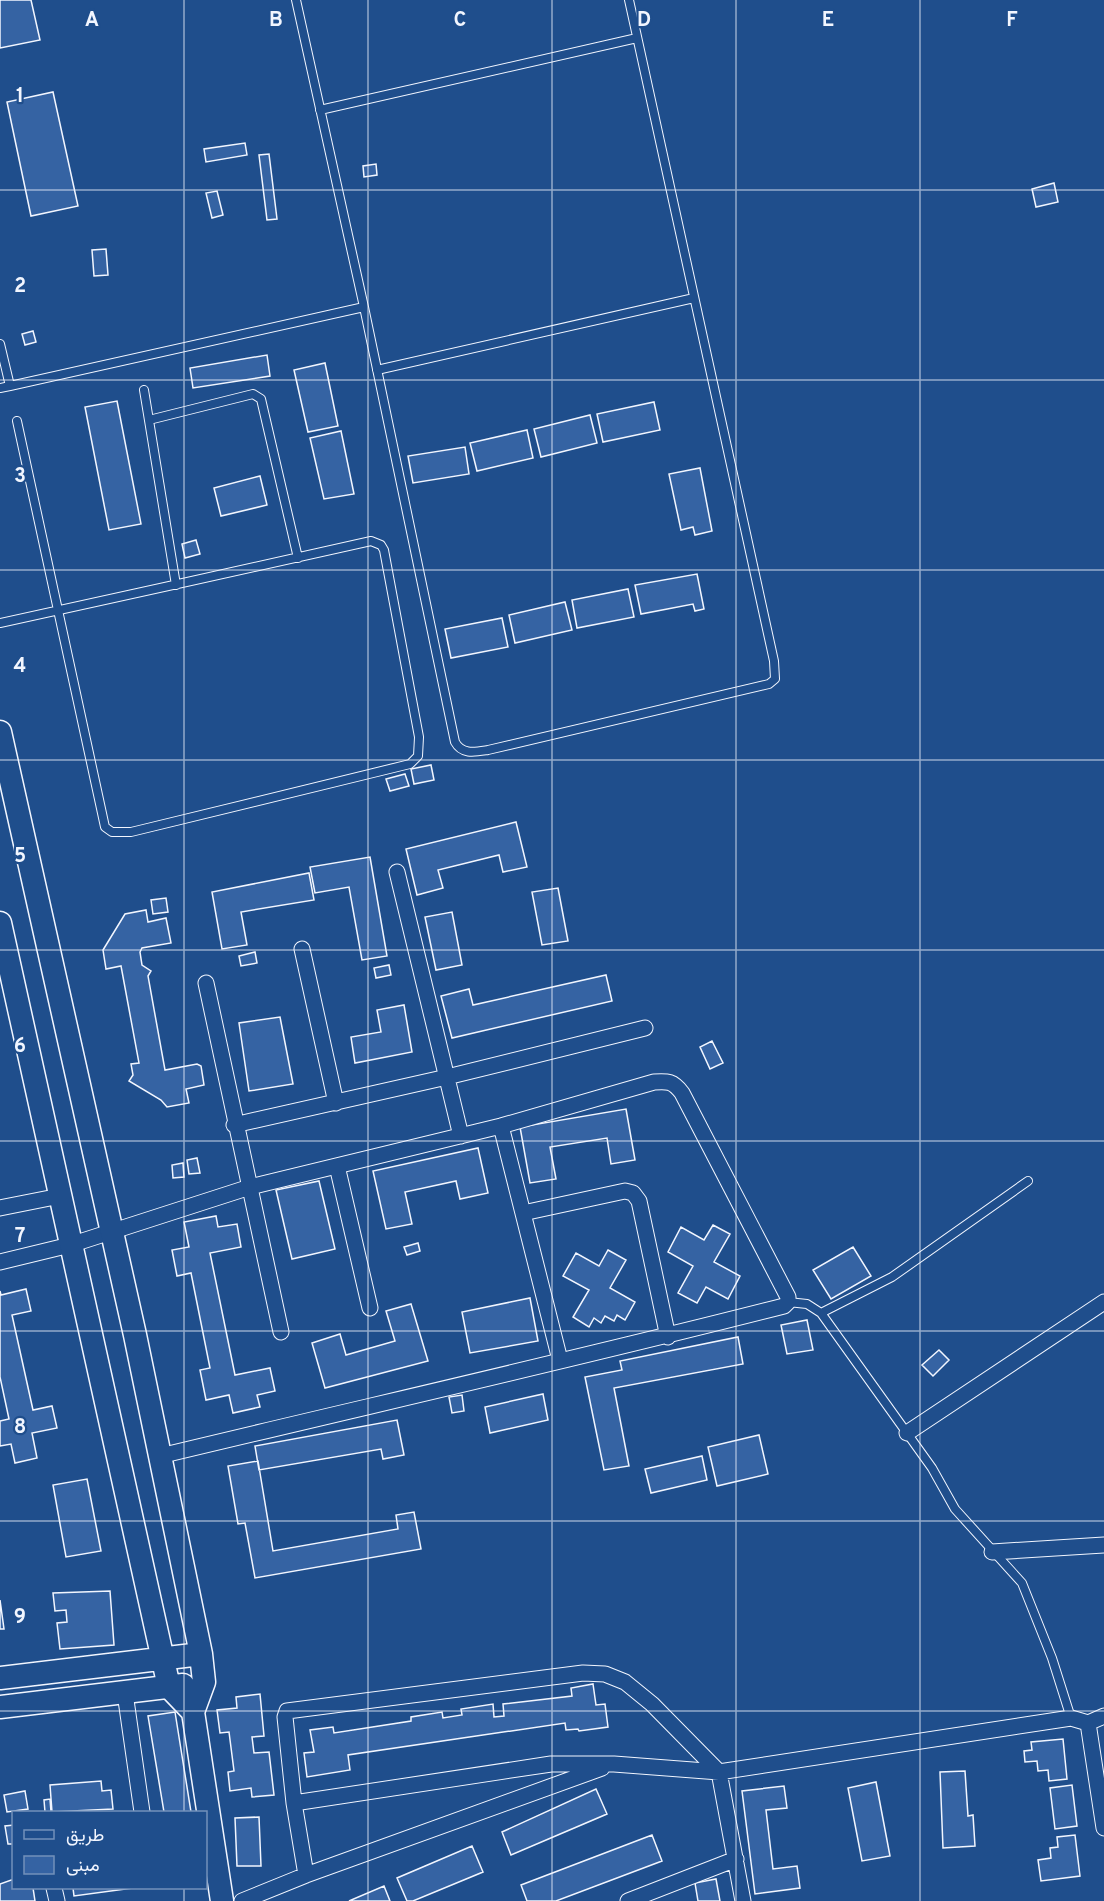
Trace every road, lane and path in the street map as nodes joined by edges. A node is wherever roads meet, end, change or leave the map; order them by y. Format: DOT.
graph roads {
  1 [pos="296,0"];
  2 [pos="628,0"];
  3 [pos="637,38"];
  4 [pos="320,110"];
  5 [pos="694,298"];
  6 [pos="364,307"];
  7 [pos="0,344"];
  8 [pos="377,370"];
  9 [pos="10,386"];
  10 [pos="0,388"];
  11 [pos="144,390"];
  12 [pos="149,420"];
  13 [pos="17,421"];
  14 [pos="298,558"];
  15 [pos="176,585"];
  16 [pos="56,611"];
  17 [pos="0,623"];
  18 [pos="0,732"];
  19 [pos="5,776"];
  20 [pos="398,872"];
  21 [pos="0,923"];
  22 [pos="302,949"];
  23 [pos="4,956"];
  24 [pos="206,983"];
  25 [pos="645,1028"];
  26 [pos="447,1077"];
  27 [pos="336,1102"];
  28 [pos="234,1125"];
  29 [pos="501,1126"];
  30 [pos="461,1136"];
  31 [pos="337,1166"];
  32 [pos="1028,1181"];
  33 [pos="250,1187"];
  34 [pos="60,1196"];
  35 [pos="0,1208"];
  36 [pos="523,1213"];
  37 [pos="111,1232"];
  38 [pos="70,1245"];
  39 [pos="0,1262"];
  40 [pos="788,1302"];
  41 [pos="1104,1302"];
  42 [pos="370,1308"];
  43 [pos="821,1313"];
  44 [pos="281,1332"];
  45 [pos="668,1337"];
  46 [pos="560,1360"];
  47 [pos="907,1433"];
  48 [pos="160,1456"];
  49 [pos="1104,1545"];
  50 [pos="992,1552"];
  51 [pos="201,1654"];
  52 [pos="163,1659"];
  53 [pos="0,1678"];
  54 [pos="204,1682"];
  55 [pos="169,1687"];
  56 [pos="125,1693"];
  57 [pos="0,1707"];
  58 [pos="193,1712"];
  59 [pos="1104,1716"];
  60 [pos="1071,1718"];
  61 [pos="1088,1723"];
  62 [pos="614,1764"];
  63 [pos="719,1772"];
  64 [pos="294,1803"];
  65 [pos="142,1811"];
  66 [pos="1104,1828"];
  67 [pos="736,1859"];
  68 [pos="306,1875"];
  69 [pos="222,1901"];
  70 [pos="242,1901"];
  71 [pos="628,1901"];
  72 [pos="743,1901"];
  1 -- 4 [label="lane"];
  2 -- 3 [label="lane"];
  3 -- 4 [label="lane"];
  3 -- 5 [label="lane"];
  4 -- 6 [label="lane"];
  5 -- 8 [label="lane"];
  5 -- 8 [label="lane"];
  6 -- 8 [label="lane"];
  6 -- 9 [label="lane"];
  7 -- 9 [label="lane"];
  9 -- 10 [label="lane"];
  11 -- 12 [label="lane"];
  12 -- 14 [label="lane"];
  12 -- 15 [label="lane"];
  13 -- 16 [label="lane"];
  14 -- 15 [label="lane"];
  14 -- 16 [label="lane"];
  15 -- 16 [label="lane"];
  16 -- 17 [label="lane"];
  18 -- 19 [label="street"];
  19 -- 37 [label="street"];
  20 -- 26 [label="street"];
  21 -- 23 [label="street"];
  22 -- 27 [label="street"];
  23 -- 34 [label="street"];
  24 -- 28 [label="street"];
  25 -- 26 [label="street"];
  26 -- 27 [label="street"];
  26 -- 30 [label="street"];
  27 -- 28 [label="street"];
  28 -- 33 [label="street"];
  29 -- 30 [label="street"];
  29 -- 36 [label="street"];
  29 -- 40 [label="street"];
  30 -- 31 [label="street"];
  31 -- 33 [label="street"];
  31 -- 42 [label="street"];
  32 -- 43 [label="lane"];
  33 -- 37 [label="street"];
  33 -- 44 [label="street"];
  34 -- 35 [label="street"];
  34 -- 38 [label="street"];
  36 -- 45 [label="street"];
  36 -- 46 [label="street"];
  37 -- 38 [label="street"];
  37 -- 48 [label="street"];
  38 -- 39 [label="street"];
  38 -- 52 [label="street"];
  40 -- 43 [label="lane"];
  40 -- 45 [label="street"];
  41 -- 47 [label="street"];
  43 -- 47 [label="lane"];
  45 -- 46 [label="street"];
  46 -- 48 [label="street"];
  47 -- 50 [label="lane"];
  48 -- 51 [label="street"];
  49 -- 50 [label="street"];
  50 -- 60 [label="lane"];
  51 -- 52 [label="street"];
  51 -- 54 [label="street"];
  52 -- 53 [label="street"];
  52 -- 55 [label="street"];
  54 -- 55 [label="street"];
  54 -- 58 [label="street"];
  55 -- 56 [label="street"];
  55 -- 58 [label="street"];
  56 -- 57 [label="street"];
  56 -- 65 [label="street"];
  58 -- 69 [label="street"];
  59 -- 61 [label="street"];
  60 -- 61 [label="street"];
  60 -- 63 [label="street"];
  61 -- 66 [label="street"];
  62 -- 63 [label="street"];
  62 -- 64 [label="street"];
  62 -- 68 [label="street"];
  63 -- 64 [label="street"];
  63 -- 67 [label="street"];
  64 -- 68 [label="street"];
  67 -- 71 [label="street"];
  67 -- 72 [label="street"];
  68 -- 70 [label="street"];
}
